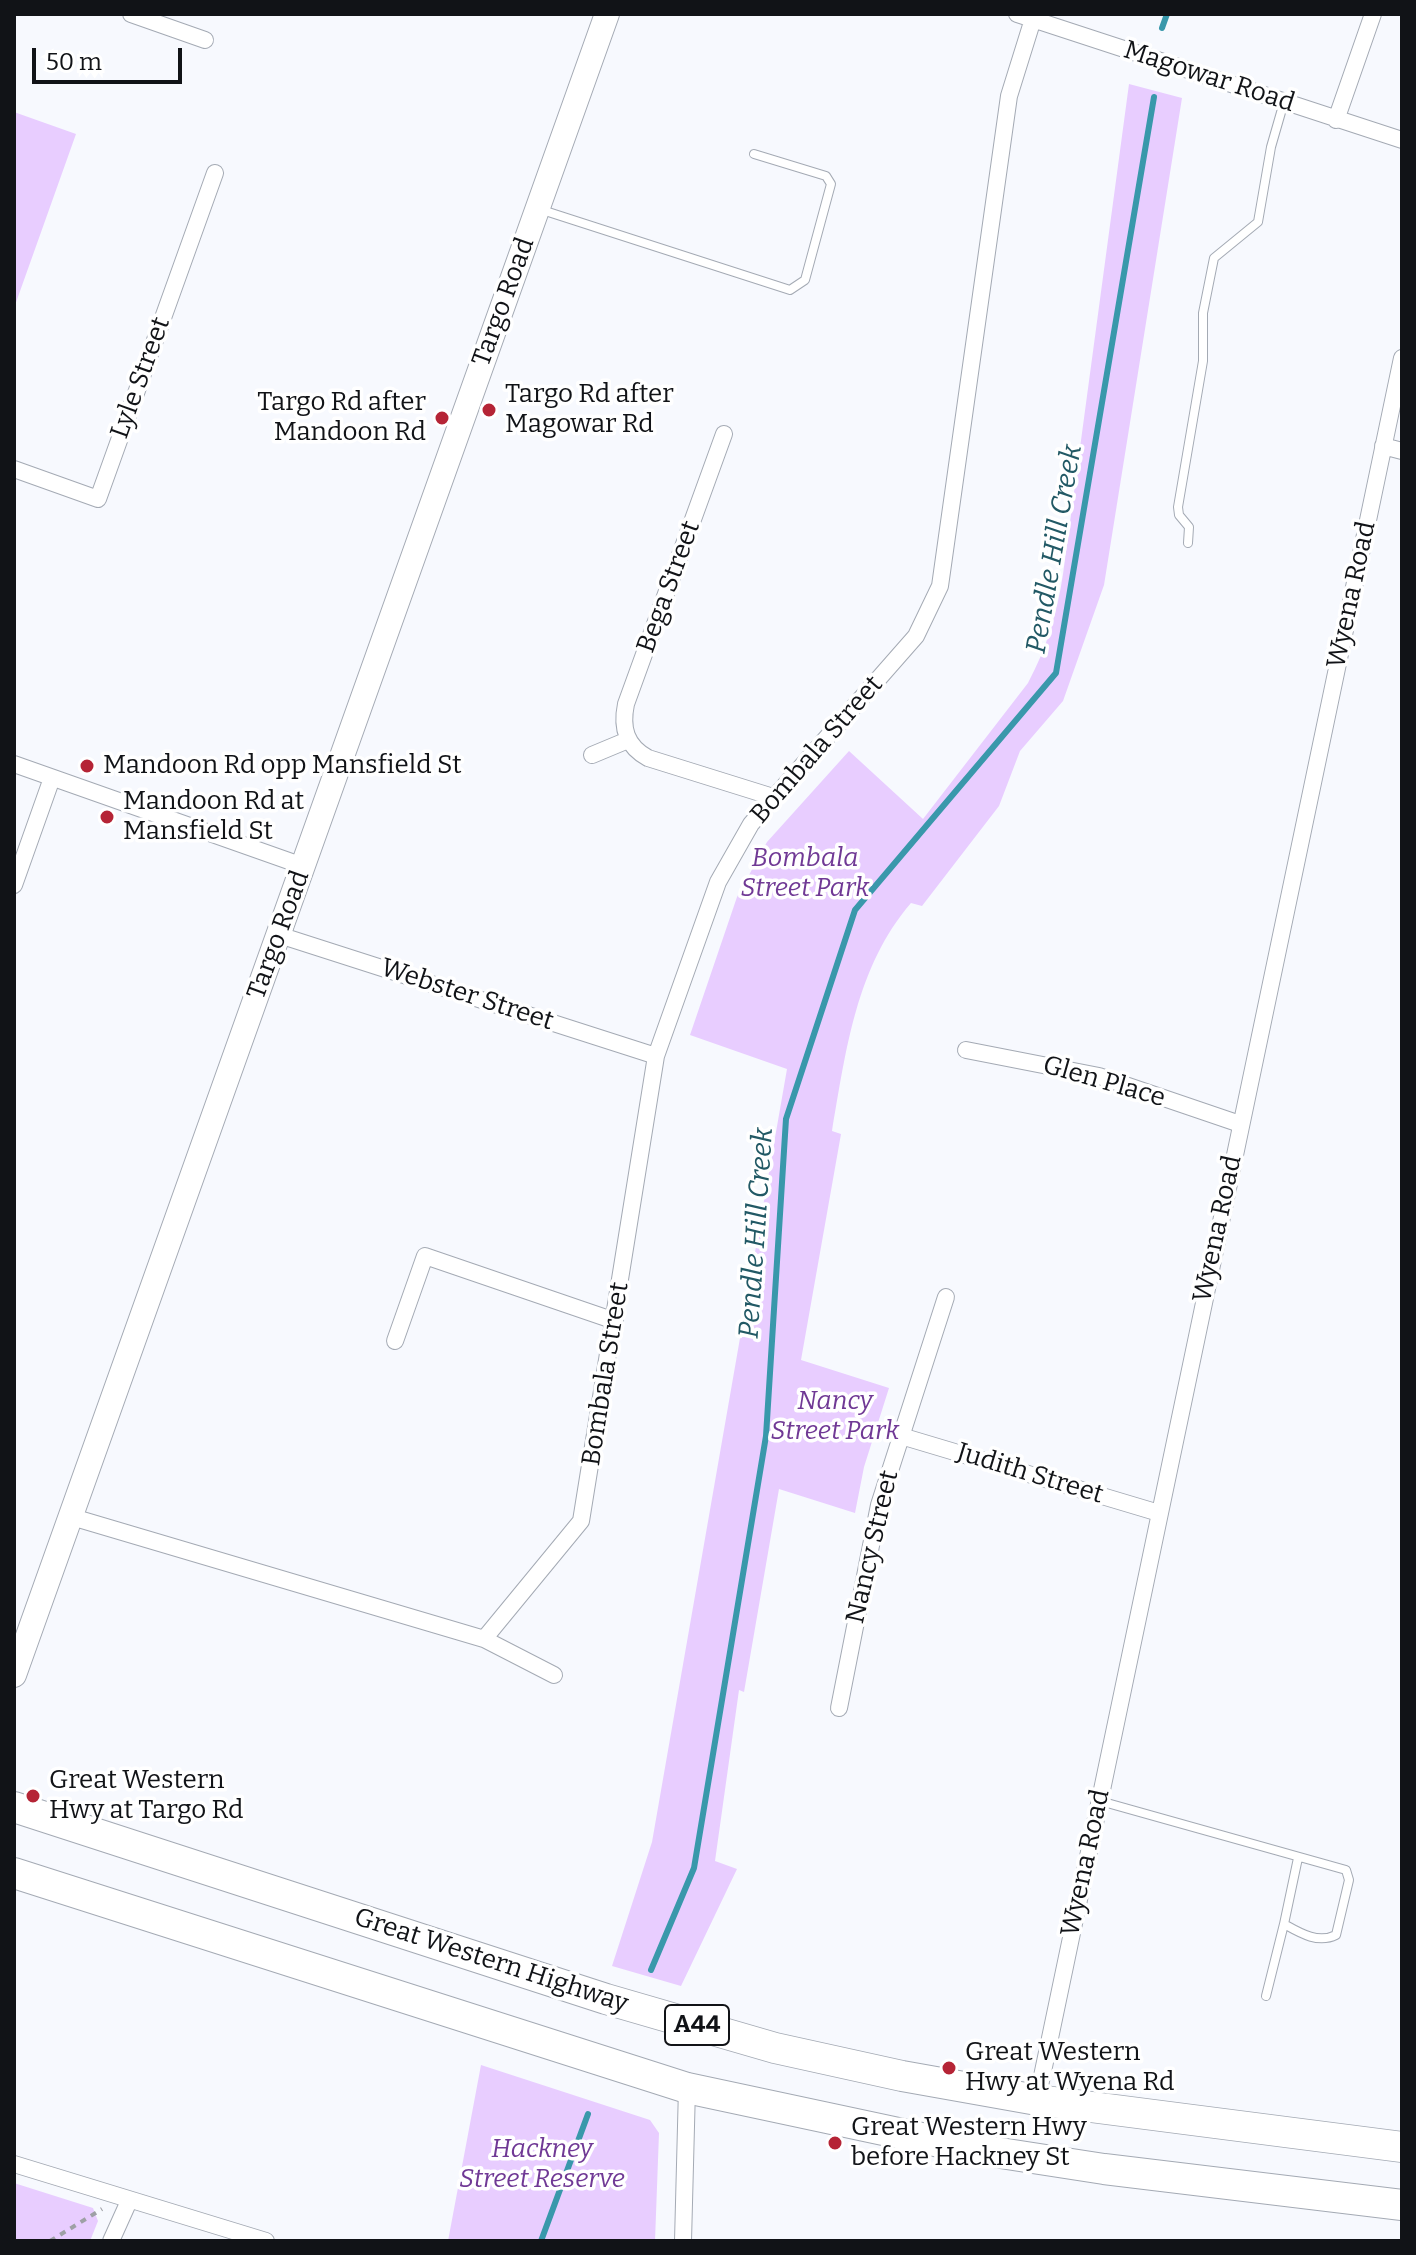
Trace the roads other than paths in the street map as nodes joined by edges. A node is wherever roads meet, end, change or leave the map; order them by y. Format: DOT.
graph roads {
  1 [pos="131,14"];
  2 [pos="607,14"];
  3 [pos="1373,14"];
  4 [pos="1025,17"];
  5 [pos="177,21"];
  6 [pos="205,40"];
  7 [pos="1284,102"];
  8 [pos="1336,120"];
  9 [pos="1402,140"];
  10 [pos="754,154"];
  11 [pos="215,173"];
  12 [pos="538,208"];
  13 [pos="1402,358"];
  14 [pos="724,434"];
  15 [pos="1383,446"];
  16 [pos="1402,451"];
  17 [pos="14,469"];
  18 [pos="1188,543"];
  19 [pos="628,740"];
  20 [pos="592,755"];
  21 [pos="14,764"];
  22 [pos="52,778"];
  23 [pos="773,797"];
  24 [pos="303,866"];
  25 [pos="14,885"];
  26 [pos="279,935"];
  27 [pos="966,1050"];
  28 [pos="656,1056"];
  29 [pos="1240,1124"];
  30 [pos="946,1297"];
  31 [pos="615,1321"];
  32 [pos="395,1341"];
  33 [pos="901,1436"];
  34 [pos="1159,1513"];
  35 [pos="72,1517"];
  36 [pos="484,1639"];
  37 [pos="14,1675"];
  38 [pos="554,1675"];
  39 [pos="839,1708"];
  40 [pos="1099,1801"];
  41 [pos="14,1807"];
  42 [pos="1298,1858"];
  43 [pos="14,1873"];
  44 [pos="1284,1924"];
  45 [pos="1266,1996"];
  46 [pos="687,2088"];
  47 [pos="1037,2100"];
  48 [pos="1402,2147"];
  49 [pos="14,2164"];
  50 [pos="125,2199"];
  51 [pos="1402,2205"];
  52 [pos="111,2241"];
  53 [pos="266,2241"];
  54 [pos="683,2241"];
  1 -- 5 [label="street"];
  2 -- 12 [label="street, Targo Road"];
  3 -- 8 [label="street"];
  4 -- 7 [label="street, Magowar Road"];
  4 -- 23 [label="street, Bombala Street"];
  5 -- 6 [label="street"];
  7 -- 8 [label="street, Magowar Road"];
  7 -- 18 [label="lane"];
  8 -- 9 [label="street, Magowar Road"];
  10 -- 12 [label="lane"];
  11 -- 17 [label="street, Lyle Street"];
  12 -- 24 [label="street, Targo Road"];
  13 -- 15 [label="street, Wyena Road"];
  14 -- 19 [label="street, Bega Street"];
  15 -- 16 [label="street"];
  15 -- 29 [label="street, Wyena Road"];
  19 -- 20 [label="street"];
  19 -- 23 [label="street"];
  21 -- 22 [label="street"];
  22 -- 24 [label="street"];
  22 -- 25 [label="street"];
  23 -- 28 [label="street, Bombala Street"];
  24 -- 26 [label="street, Targo Road"];
  26 -- 28 [label="street, Webster Street"];
  26 -- 35 [label="street, Targo Road"];
  27 -- 29 [label="street, Glen Place"];
  28 -- 31 [label="street, Bombala Street"];
  29 -- 34 [label="street, Wyena Road"];
  30 -- 33 [label="street, Nancy Street"];
  31 -- 32 [label="street"];
  31 -- 36 [label="street, Bombala Street"];
  33 -- 34 [label="street, Judith Street"];
  33 -- 39 [label="street, Nancy Street"];
  34 -- 40 [label="street, Wyena Road"];
  35 -- 36 [label="street"];
  35 -- 37 [label="street, Targo Road"];
  36 -- 38 [label="street"];
  40 -- 42 [label="lane"];
  40 -- 47 [label="street, Wyena Road"];
  41 -- 47 [label="highway, Great Western Highway / A44"];
  42 -- 44 [label="lane"];
  42 -- 44 [label="lane"];
  43 -- 46 [label="highway, A44"];
  44 -- 45 [label="lane"];
  46 -- 51 [label="highway, A44"];
  46 -- 54 [label="street"];
  47 -- 48 [label="highway, Great Western Highway / A44"];
  49 -- 50 [label="street"];
  50 -- 52 [label="street"];
  50 -- 53 [label="street"];
}
